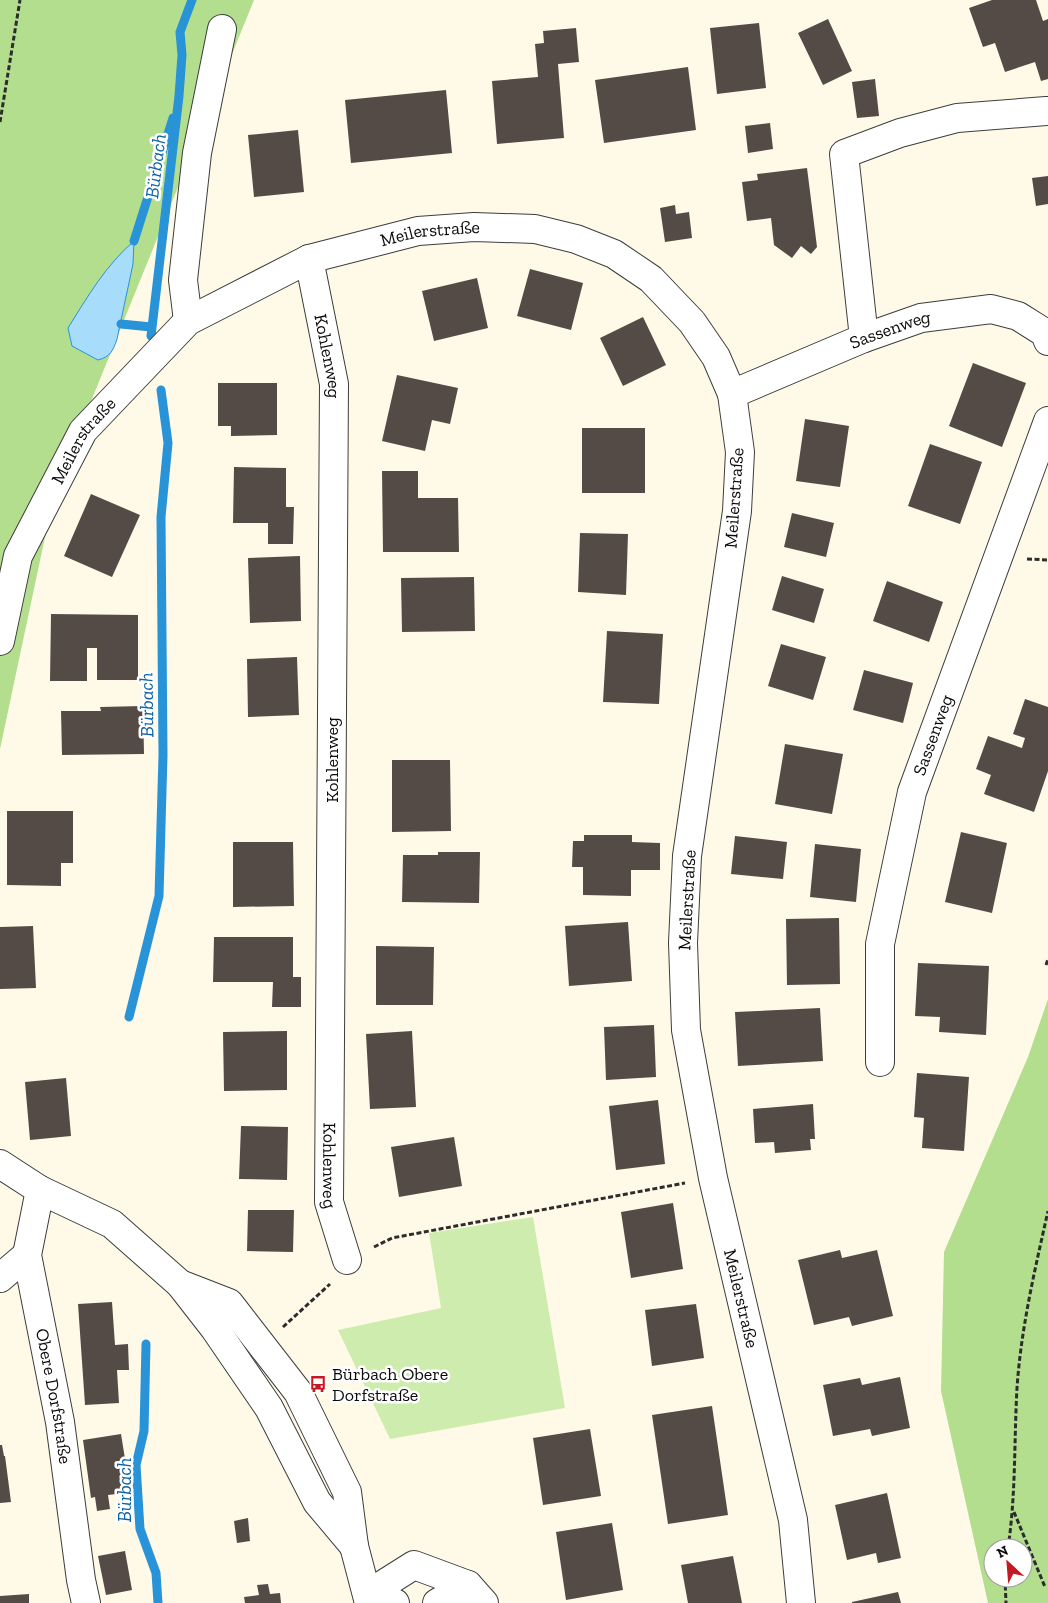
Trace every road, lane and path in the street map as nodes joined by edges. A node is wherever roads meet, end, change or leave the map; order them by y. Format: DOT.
graph roads {
  1 [pos="20,0"];
  2 [pos="222,29"];
  3 [pos="1046,111"];
  4 [pos="0,122"];
  5 [pos="309,259"];
  6 [pos="188,321"];
  7 [pos="864,338"];
  8 [pos="1048,341"];
  9 [pos="732,394"];
  10 [pos="1048,421"];
  11 [pos="0,641"];
  12 [pos="1048,959"];
  13 [pos="1046,964"];
  14 [pos="880,1062"];
  15 [pos="0,1164"];
  16 [pos="713,1178"];
  17 [pos="0,1188"];
  18 [pos="40,1190"];
  19 [pos="1048,1211"];
  20 [pos="392,1238"];
  21 [pos="27,1255"];
  22 [pos="348,1260"];
  23 [pos="0,1278"];
  24 [pos="330,1283"];
  25 [pos="180,1284"];
  26 [pos="262,1346"];
  27 [pos="1013,1511"];
  28 [pos="1009,1538"];
  29 [pos="354,1546"];
  30 [pos="1045,1587"];
  31 [pos="1005,1588"];
  32 [pos="476,1594"];
  33 [pos="368,1598"];
  34 [pos="86,1603"];
  35 [pos="396,1603"];
  36 [pos="437,1603"];
  37 [pos="800,1603"];
  38 [pos="1006,1603"];
  1 -- 4 [label="path"];
  2 -- 6 [label="street"];
  3 -- 7 [label="street"];
  5 -- 6 [label="street, Meilerstraße"];
  5 -- 9 [label="street, Meilerstraße"];
  5 -- 22 [label="street, Kohlenweg"];
  6 -- 11 [label="street, Meilerstraße"];
  7 -- 8 [label="street, Sassenweg"];
  7 -- 9 [label="street, Sassenweg"];
  9 -- 16 [label="street, Meilerstraße"];
  10 -- 14 [label="street, Sassenweg"];
  12 -- 13 [label="path"];
  15 -- 18 [label="street"];
  16 -- 20 [label="path"];
  16 -- 37 [label="street, Meilerstraße"];
  17 -- 18 [label="street"];
  18 -- 21 [label="street, Obere Dorfstraße"];
  18 -- 25 [label="street"];
  19 -- 27 [label="path"];
  21 -- 23 [label="street"];
  21 -- 34 [label="street, Obere Dorfstraße"];
  24 -- 26 [label="path"];
  25 -- 26 [label="street"];
  25 -- 29 [label="street"];
  26 -- 29 [label="street"];
  27 -- 28 [label="path"];
  27 -- 30 [label="path"];
  29 -- 33 [label="street"];
  31 -- 38 [label="path"];
  32 -- 33 [label="street"];
  32 -- 36 [label="street"];
  33 -- 35 [label="street"];
}
